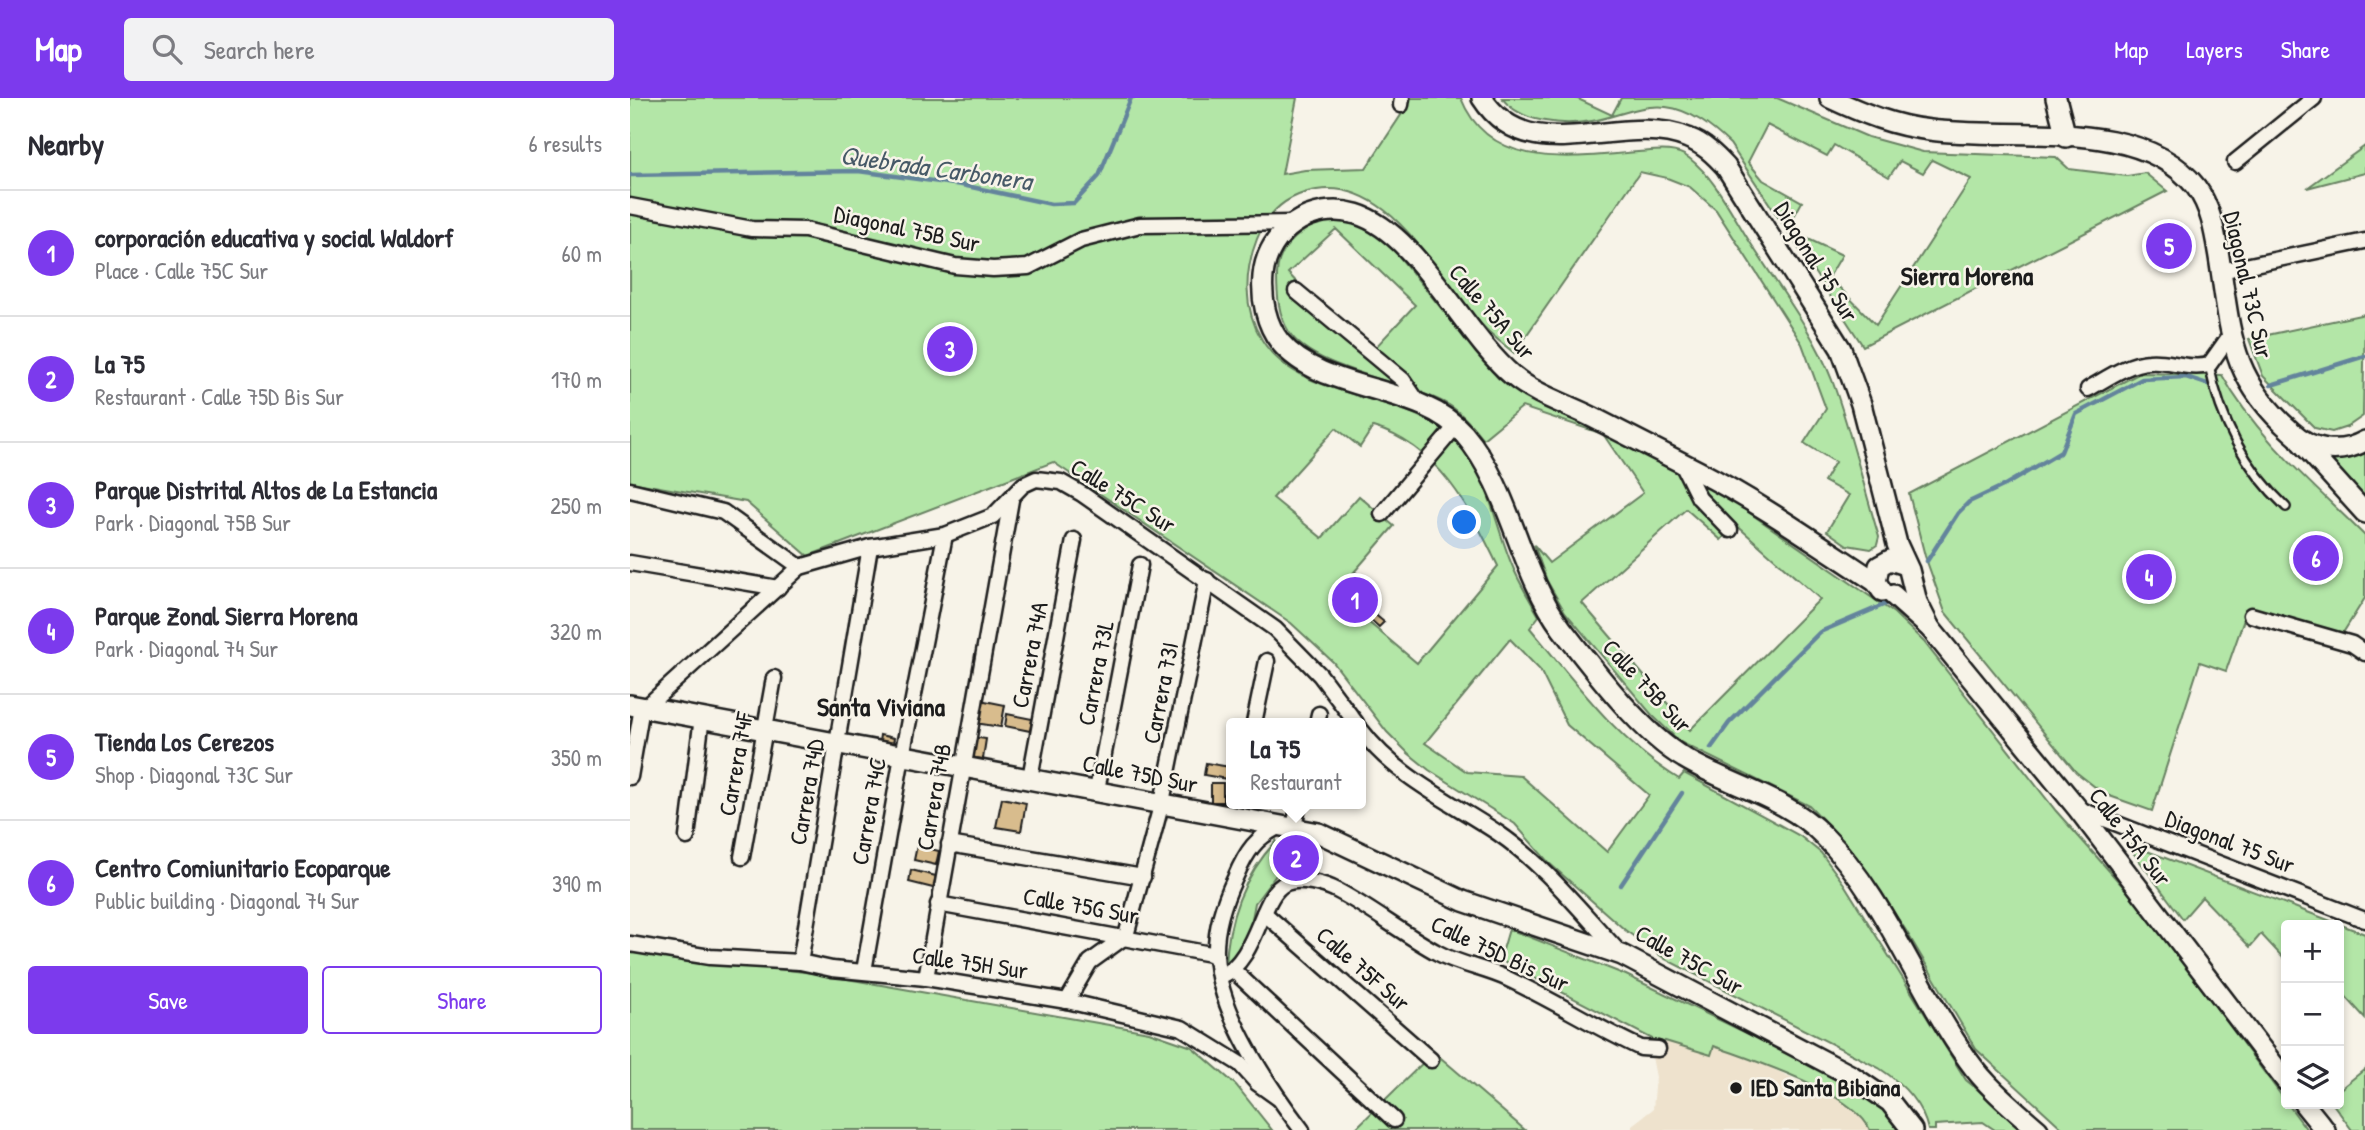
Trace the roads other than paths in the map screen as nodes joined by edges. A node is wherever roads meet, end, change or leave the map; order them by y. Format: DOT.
graph roads {
  1 [pos="1482,98"];
  2 [pos="1830,98"];
  3 [pos="2056,98"];
  4 [pos="2314,98"];
  5 [pos="2066,136"];
  6 [pos="2235,162"];
  7 [pos="630,205"];
  8 [pos="1294,223"];
  9 [pos="2365,241"];
  10 [pos="2221,271"];
  11 [pos="1296,291"];
  12 [pos="2231,334"];
  13 [pos="2209,365"];
  14 [pos="2088,389"];
  15 [pos="1421,406"];
  16 [pos="1456,426"];
  17 [pos="2299,438"];
  18 [pos="2365,441"];
  19 [pos="1681,463"];
  20 [pos="630,490"];
  21 [pos="1011,500"];
  22 [pos="2286,507"];
  23 [pos="2365,513"];
  24 [pos="1382,514"];
  25 [pos="1730,530"];
  26 [pos="945,535"];
  27 [pos="1074,540"];
  28 [pos="870,547"];
  29 [pos="630,563"];
  30 [pos="1140,565"];
  31 [pos="800,567"];
  32 [pos="1892,571"];
  33 [pos="1207,580"];
  34 [pos="778,588"];
  35 [pos="2251,615"];
  36 [pos="1930,628"];
  37 [pos="2365,653"];
  38 [pos="1267,661"];
  39 [pos="774,678"];
  40 [pos="640,706"];
  41 [pos="702,717"];
  42 [pos="1255,718"];
  43 [pos="1352,718"];
  44 [pos="765,729"];
  45 [pos="1366,736"];
  46 [pos="838,744"];
  47 [pos="902,756"];
  48 [pos="963,765"];
  49 [pos="630,776"];
  50 [pos="1030,778"];
  51 [pos="1097,790"];
  52 [pos="1162,802"];
  53 [pos="2078,808"];
  54 [pos="1226,809"];
  55 [pos="1297,809"];
  56 [pos="1236,810"];
  57 [pos="1289,825"];
  58 [pos="687,837"];
  59 [pos="949,844"];
  60 [pos="743,857"];
  61 [pos="1143,877"];
  62 [pos="938,904"];
  63 [pos="1264,913"];
  64 [pos="2363,921"];
  65 [pos="1126,936"];
  66 [pos="630,944"];
  67 [pos="1216,955"];
  68 [pos="1622,955"];
  69 [pos="800,962"];
  70 [pos="864,971"];
  71 [pos="1227,974"];
  72 [pos="926,978"];
  73 [pos="1067,1001"];
  74 [pos="1658,1049"];
  75 [pos="1432,1060"];
  76 [pos="2281,1074"];
  77 [pos="1278,1098"];
  78 [pos="2308,1109"];
  79 [pos="1394,1120"];
  80 [pos="1303,1130"];
  81 [pos="1912,1130"];
  82 [pos="2038,1130"];
  83 [pos="2325,1130"];
  1 -- 32 [label="street, Diagonal 75 Sur"];
  2 -- 5 [label="street, Diagonal 73C Sur"];
  3 -- 5 [label="street"];
  4 -- 6 [label="street"];
  5 -- 10 [label="street, Diagonal 73C Sur"];
  7 -- 8 [label="street, Diagonal 75B Sur"];
  8 -- 15 [label="street, Calle 75B Sur"];
  8 -- 19 [label="street, Calle 75A Sur"];
  9 -- 10 [label="street"];
  10 -- 12 [label="street, Diagonal 73C Sur"];
  11 -- 15 [label="street"];
  12 -- 13 [label="street"];
  12 -- 17 [label="street, Diagonal 73C Sur"];
  13 -- 14 [label="street"];
  13 -- 22 [label="lane"];
  15 -- 16 [label="street, Calle 75B Sur"];
  16 -- 24 [label="street"];
  16 -- 82 [label="street, Calle 75B Sur"];
  17 -- 18 [label="street, Diagonal 73C Sur"];
  17 -- 23 [label="street"];
  19 -- 25 [label="street"];
  19 -- 32 [label="street, Calle 75A Sur"];
  20 -- 31 [label="street"];
  21 -- 26 [label="street, Calle 75C Sur"];
  21 -- 33 [label="street, Calle 75C Sur"];
  21 -- 48 [label="street, Carrera 74B"];
  26 -- 28 [label="street, Calle 75C Sur"];
  26 -- 47 [label="street, Carrera 74C"];
  27 -- 50 [label="street, Carrera 74A"];
  28 -- 31 [label="street, Calle 75C Sur"];
  28 -- 46 [label="street, Carrera 74D"];
  29 -- 34 [label="street"];
  30 -- 51 [label="street, Carrera 73L"];
  31 -- 34 [label="street"];
  32 -- 36 [label="street, Calle 75A Sur"];
  32 -- 36 [label="street, Calle 75A Sur"];
  33 -- 43 [label="street, Calle 75C Sur"];
  33 -- 52 [label="street, Carrera 73I"];
  34 -- 40 [label="street"];
  35 -- 37 [label="street"];
  36 -- 53 [label="street, Calle 75A Sur"];
  38 -- 42 [label="street"];
  39 -- 44 [label="street, Carrera 74F"];
  40 -- 41 [label="street, Calle 75D Sur"];
  40 -- 49 [label="street"];
  41 -- 44 [label="street, Calle 75D Sur"];
  41 -- 58 [label="street"];
  44 -- 46 [label="street, Calle 75D Sur"];
  44 -- 60 [label="street, Carrera 74F"];
  45 -- 68 [label="street, Calle 75C Sur"];
  46 -- 47 [label="street, Calle 75D Sur"];
  46 -- 69 [label="street, Carrera 74D"];
  47 -- 48 [label="street, Calle 75D Sur"];
  47 -- 70 [label="street, Carrera 74C"];
  48 -- 50 [label="street, Calle 75D Sur"];
  48 -- 59 [label="street, Carrera 74B"];
  50 -- 51 [label="street, Calle 75D Sur"];
  51 -- 52 [label="street, Calle 75D Sur"];
  52 -- 54 [label="street, Calle 75D Sur"];
  52 -- 61 [label="street, Carrera 73I"];
  53 -- 64 [label="street, Diagonal 75 Sur"];
  53 -- 76 [label="street, Calle 75A Sur"];
  55 -- 57 [label="street"];
  56 -- 57 [label="street, Calle 75D Sur"];
  57 -- 67 [label="street"];
  57 -- 68 [label="street, Calle 75D Sur"];
  59 -- 61 [label="street"];
  59 -- 62 [label="street, Carrera 74B"];
  61 -- 65 [label="street, Carrera 73I"];
  62 -- 65 [label="street, Calle 75G Sur"];
  62 -- 72 [label="street, Carrera 74B"];
  63 -- 71 [label="street"];
  63 -- 74 [label="street, Calle 75D Bis Sur"];
  63 -- 75 [label="street, Calle 75F Sur"];
  65 -- 67 [label="street, Calle 75G Sur"];
  65 -- 73 [label="street"];
  66 -- 69 [label="street, Calle 75H Sur"];
  67 -- 71 [label="street"];
  68 -- 81 [label="street, Calle 75C Sur"];
  69 -- 70 [label="street, Calle 75H Sur"];
  70 -- 72 [label="street, Calle 75H Sur"];
  71 -- 77 [label="street"];
  71 -- 79 [label="street"];
  72 -- 73 [label="street, Calle 75H Sur"];
  73 -- 77 [label="street, Calle 75H Sur"];
  77 -- 80 [label="street"];
  78 -- 83 [label="street"];
}
